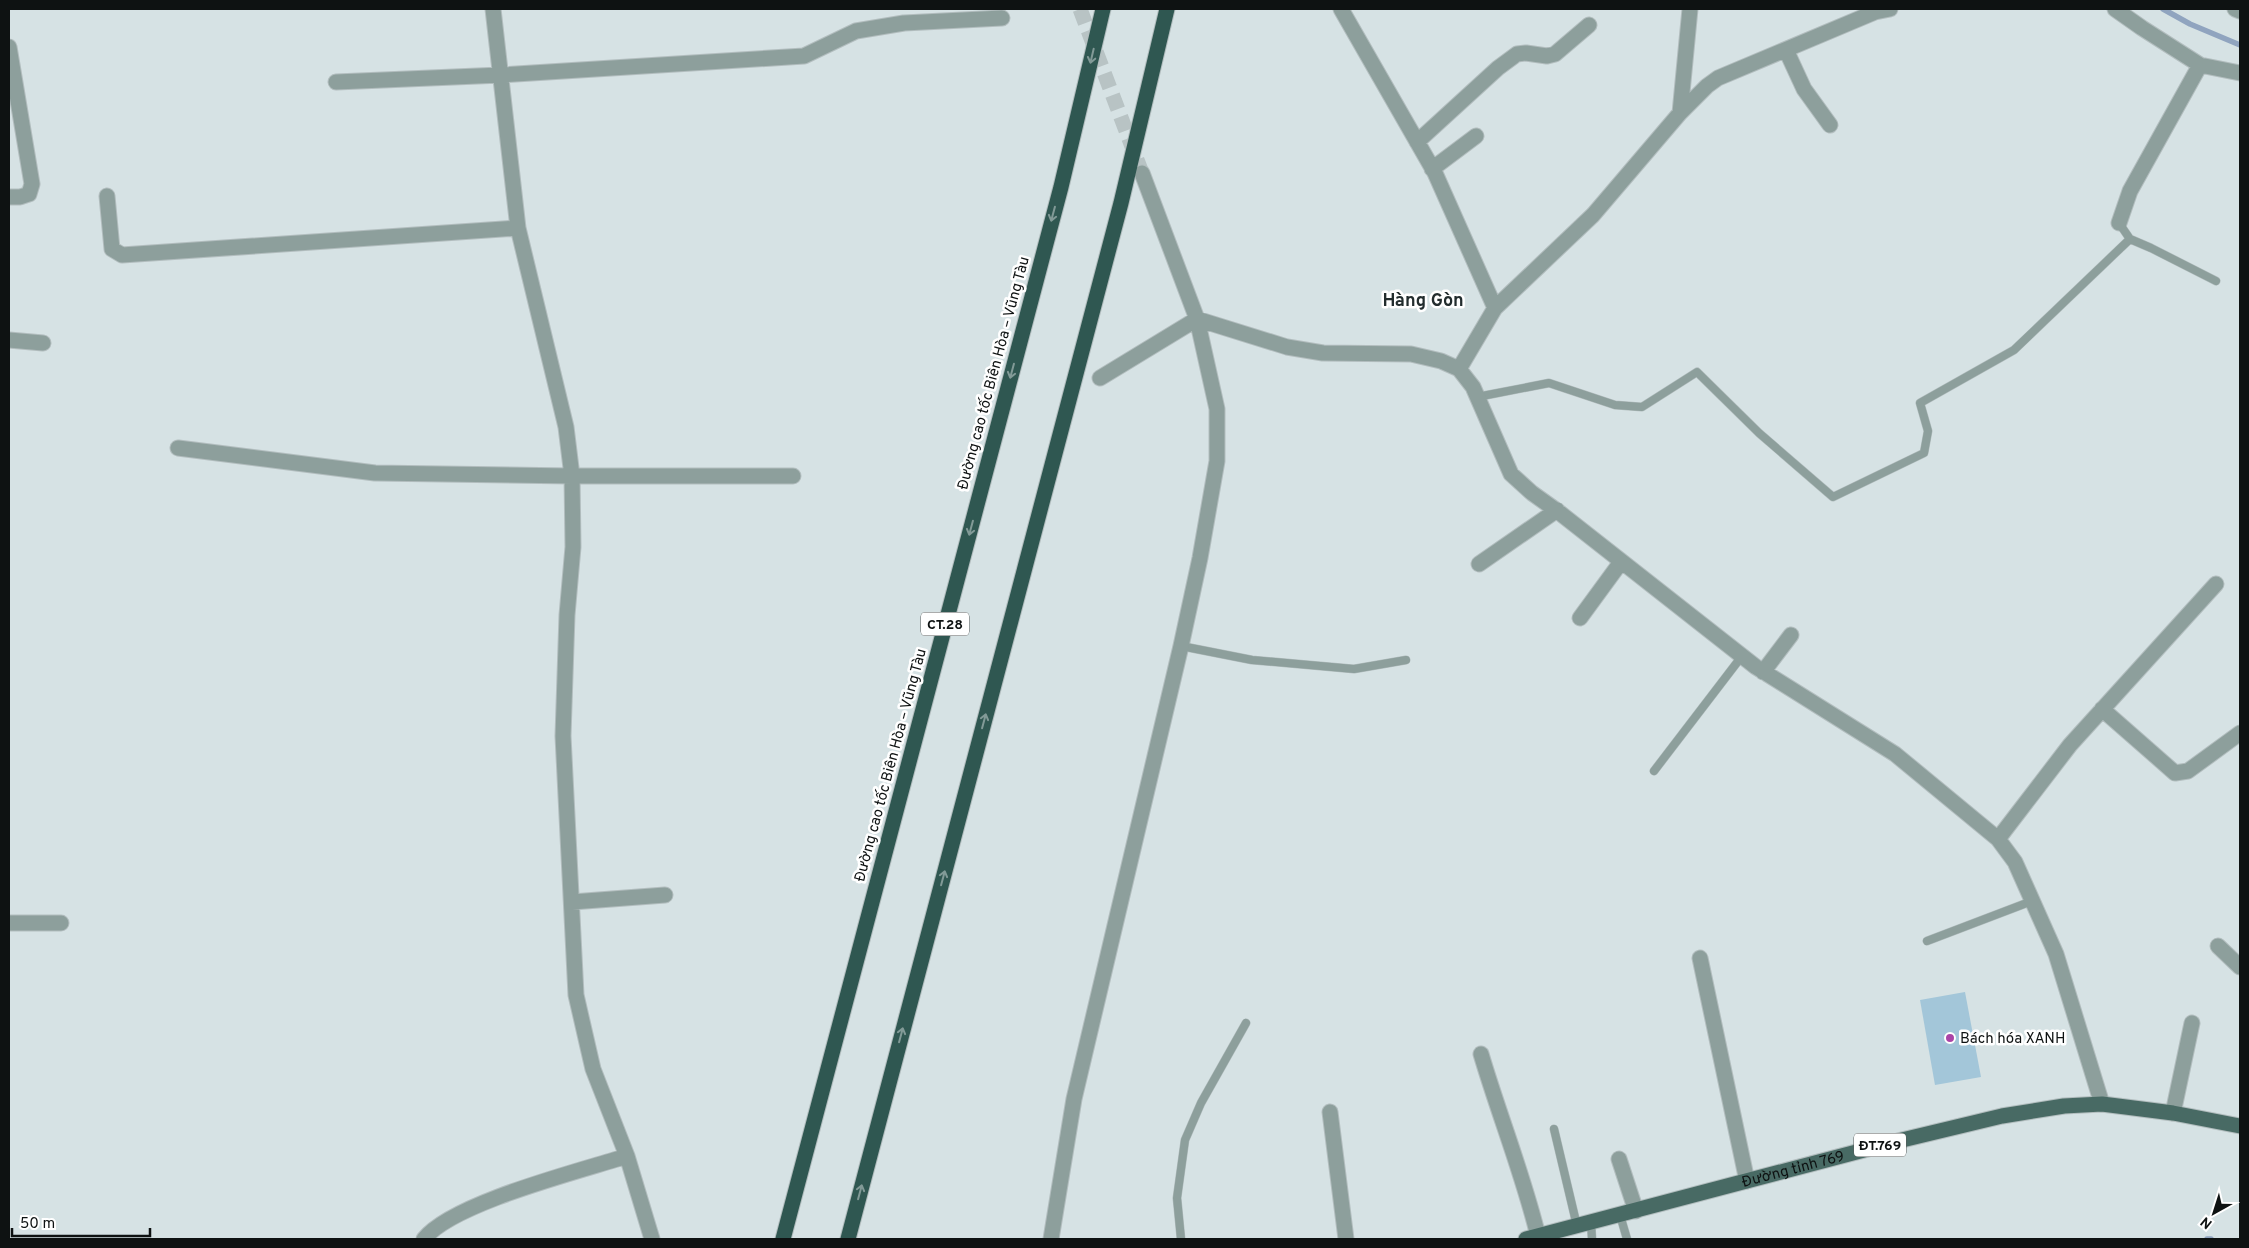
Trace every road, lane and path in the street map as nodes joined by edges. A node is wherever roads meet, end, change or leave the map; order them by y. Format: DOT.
graph roads {
  1 [pos="492,9"];
  2 [pos="1103,9"];
  3 [pos="1167,9"];
  4 [pos="1342,9"];
  5 [pos="1690,9"];
  6 [pos="1890,9"];
  7 [pos="2115,9"];
  8 [pos="2235,9"];
  9 [pos="2240,11"];
  10 [pos="1002,18"];
  11 [pos="1589,25"];
  12 [pos="9,47"];
  13 [pos="1786,50"];
  14 [pos="2200,65"];
  15 [pos="2240,73"];
  16 [pos="501,75"];
  17 [pos="336,82"];
  18 [pos="1680,113"];
  19 [pos="1830,125"];
  20 [pos="1476,136"];
  21 [pos="1417,142"];
  22 [pos="1432,169"];
  23 [pos="1142,173"];
  24 [pos="107,196"];
  25 [pos="9,197"];
  26 [pos="2119,223"];
  27 [pos="518,228"];
  28 [pos="2130,239"];
  29 [pos="2216,281"];
  30 [pos="1495,308"];
  31 [pos="1197,318"];
  32 [pos="9,340"];
  33 [pos="43,343"];
  34 [pos="1458,369"];
  35 [pos="1100,378"];
  36 [pos="1476,397"];
  37 [pos="178,448"];
  38 [pos="572,476"];
  39 [pos="793,476"];
  40 [pos="1557,510"];
  41 [pos="1621,562"];
  42 [pos="1479,564"];
  43 [pos="2216,584"];
  44 [pos="1580,618"];
  45 [pos="1792,635"];
  46 [pos="1181,646"];
  47 [pos="1742,656"];
  48 [pos="1406,660"];
  49 [pos="1764,672"];
  50 [pos="2102,710"];
  51 [pos="2240,733"];
  52 [pos="1654,770"];
  53 [pos="1998,839"];
  54 [pos="665,896"];
  55 [pos="2032,901"];
  56 [pos="572,902"];
  57 [pos="9,923"];
  58 [pos="61,923"];
  59 [pos="1927,941"];
  60 [pos="2218,946"];
  61 [pos="1700,958"];
  62 [pos="2240,967"];
  63 [pos="1246,1023"];
  64 [pos="2192,1023"];
  65 [pos="1481,1054"];
  66 [pos="2102,1104"];
  67 [pos="1330,1112"];
  68 [pos="2173,1113"];
  69 [pos="2238,1123"];
  70 [pos="1554,1129"];
  71 [pos="627,1156"];
  72 [pos="1619,1159"];
  73 [pos="1747,1181"];
  74 [pos="1636,1211"];
  75 [pos="1620,1215"];
  76 [pos="1584,1225"];
  77 [pos="1532,1238"];
  78 [pos="424,1239"];
  79 [pos="652,1239"];
  80 [pos="783,1239"];
  81 [pos="848,1239"];
  82 [pos="1051,1239"];
  83 [pos="1181,1239"];
  84 [pos="1346,1239"];
  85 [pos="1592,1239"];
  86 [pos="1627,1239"];
  1 -- 16 [label="street"];
  2 -- 80 [label="highway, Đường cao tốc Biên Hòa – Vũng Tàu / CT.28, one-way"];
  81 -- 3 [label="highway, one-way"];
  4 -- 21 [label="street"];
  5 -- 18 [label="street"];
  6 -- 13 [label="street"];
  7 -- 14 [label="street"];
  8 -- 9 [label="street"];
  10 -- 16 [label="street"];
  11 -- 21 [label="street"];
  12 -- 25 [label="street"];
  13 -- 18 [label="street"];
  13 -- 19 [label="street"];
  14 -- 15 [label="street"];
  14 -- 26 [label="street"];
  16 -- 17 [label="street"];
  16 -- 27 [label="street"];
  18 -- 30 [label="street"];
  20 -- 22 [label="street"];
  21 -- 22 [label="street"];
  22 -- 30 [label="street"];
  23 -- 31 [label="street"];
  24 -- 27 [label="street"];
  26 -- 28 [label="lane"];
  27 -- 38 [label="street"];
  28 -- 29 [label="lane"];
  28 -- 36 [label="lane"];
  30 -- 34 [label="street"];
  31 -- 34 [label="street"];
  31 -- 35 [label="street"];
  31 -- 46 [label="street"];
  32 -- 33 [label="street"];
  34 -- 36 [label="street"];
  36 -- 40 [label="street"];
  37 -- 38 [label="street"];
  38 -- 39 [label="street"];
  38 -- 56 [label="street"];
  40 -- 41 [label="street"];
  40 -- 42 [label="street"];
  41 -- 44 [label="street"];
  41 -- 47 [label="street"];
  43 -- 50 [label="street"];
  45 -- 49 [label="street"];
  46 -- 48 [label="lane"];
  46 -- 82 [label="street"];
  47 -- 49 [label="street"];
  47 -- 52 [label="lane"];
  49 -- 53 [label="street"];
  50 -- 51 [label="street"];
  50 -- 53 [label="street"];
  53 -- 55 [label="street"];
  54 -- 56 [label="street"];
  55 -- 59 [label="lane"];
  55 -- 66 [label="street"];
  56 -- 71 [label="street"];
  57 -- 58 [label="street"];
  60 -- 62 [label="street"];
  61 -- 73 [label="street"];
  63 -- 83 [label="lane"];
  64 -- 68 [label="street"];
  65 -- 77 [label="street"];
  66 -- 68 [label="main road, Đường tỉnh 769 / ĐT.769"];
  66 -- 73 [label="main road, Đường tỉnh 769 / ĐT.769"];
  67 -- 84 [label="street"];
  68 -- 69 [label="main road, Đường tỉnh 769 / ĐT.769"];
  70 -- 76 [label="lane"];
  71 -- 78 [label="street"];
  71 -- 79 [label="street"];
  72 -- 74 [label="street"];
  73 -- 74 [label="main road, Đường tỉnh 769 / ĐT.769"];
  74 -- 75 [label="main road, Đường tỉnh 769 / ĐT.769"];
  75 -- 76 [label="main road, Đường tỉnh 769 / ĐT.769"];
  75 -- 86 [label="lane"];
  76 -- 77 [label="main road, Đường tỉnh 769 / ĐT.769"];
  76 -- 85 [label="lane"];
}
